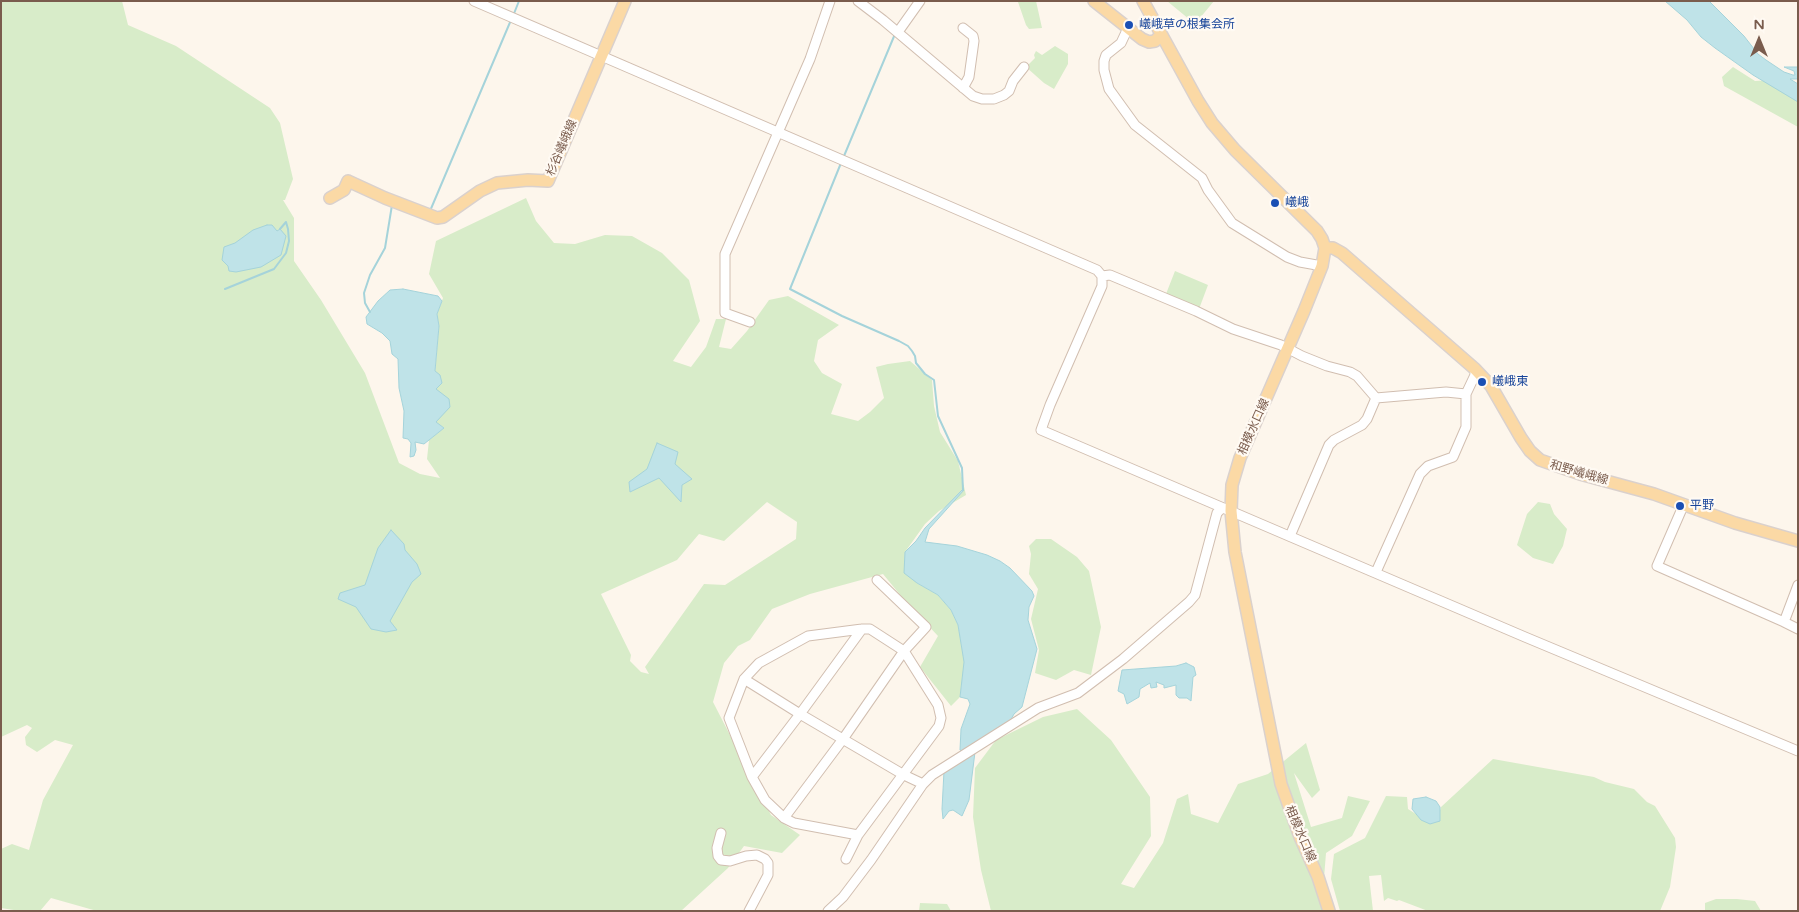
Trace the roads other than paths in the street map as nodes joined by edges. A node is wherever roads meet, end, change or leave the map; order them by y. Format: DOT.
graph roads {
  1 [pos="474,1"];
  2 [pos="625,1"];
  3 [pos="830,1"];
  4 [pos="858,1"];
  5 [pos="920,1"];
  6 [pos="1094,1"];
  7 [pos="1143,1"];
  8 [pos="963,28"];
  9 [pos="1128,28"];
  10 [pos="898,32"];
  11 [pos="1161,35"];
  12 [pos="601,56"];
  13 [pos="1024,67"];
  14 [pos="963,88"];
  15 [pos="778,133"];
  16 [pos="330,198"];
  17 [pos="1325,248"];
  18 [pos="1322,266"];
  19 [pos="1102,276"];
  20 [pos="750,322"];
  21 [pos="1288,349"];
  22 [pos="1476,369"];
  23 [pos="1466,394"];
  24 [pos="1376,398"];
  25 [pos="1684,504"];
  26 [pos="1227,510"];
  27 [pos="1290,536"];
  28 [pos="1798,541"];
  29 [pos="1376,572"];
  30 [pos="876,580"];
  31 [pos="1798,585"];
  32 [pos="1784,622"];
  33 [pos="862,629"];
  34 [pos="1798,629"];
  35 [pos="904,651"];
  36 [pos="744,679"];
  37 [pos="800,714"];
  38 [pos="843,739"];
  39 [pos="1798,751"];
  40 [pos="904,775"];
  41 [pos="752,777"];
  42 [pos="923,784"];
  43 [pos="784,818"];
  44 [pos="721,833"];
  45 [pos="858,834"];
  46 [pos="846,859"];
  47 [pos="843,897"];
  48 [pos="749,911"];
  49 [pos="828,911"];
  50 [pos="838,911"];
  51 [pos="1329,911"];
  1 -- 12 [label="street"];
  2 -- 12 [label="main road, 杉谷嶬峨線"];
  3 -- 15 [label="street"];
  4 -- 10 [label="street"];
  5 -- 10 [label="street"];
  6 -- 9 [label="main road"];
  7 -- 11 [label="main road"];
  8 -- 14 [label="street"];
  9 -- 11 [label="main road"];
  9 -- 18 [label="street"];
  10 -- 14 [label="street"];
  11 -- 17 [label="main road"];
  12 -- 15 [label="street"];
  12 -- 16 [label="main road, 杉谷嶬峨線"];
  13 -- 14 [label="street"];
  15 -- 19 [label="street"];
  15 -- 20 [label="street"];
  17 -- 18 [label="main road, 相模水口線"];
  17 -- 22 [label="main road, 和野嶬峨線"];
  18 -- 21 [label="main road, 相模水口線"];
  19 -- 21 [label="street"];
  19 -- 26 [label="street"];
  21 -- 24 [label="street"];
  21 -- 26 [label="main road, 相模水口線"];
  22 -- 23 [label="street"];
  22 -- 25 [label="main road, 和野嶬峨線"];
  23 -- 24 [label="street"];
  23 -- 29 [label="street"];
  24 -- 27 [label="street"];
  25 -- 28 [label="main road, 和野嶬峨線"];
  25 -- 32 [label="street"];
  26 -- 27 [label="street"];
  26 -- 42 [label="street"];
  26 -- 51 [label="main road, 相模水口線"];
  27 -- 29 [label="street"];
  29 -- 39 [label="street"];
  30 -- 35 [label="street"];
  31 -- 32 [label="street"];
  32 -- 34 [label="street"];
  33 -- 35 [label="street"];
  33 -- 36 [label="street"];
  33 -- 37 [label="street"];
  35 -- 38 [label="street"];
  35 -- 40 [label="street"];
  36 -- 37 [label="street"];
  36 -- 41 [label="street"];
  37 -- 38 [label="street"];
  37 -- 41 [label="street"];
  38 -- 40 [label="street"];
  38 -- 43 [label="street"];
  40 -- 42 [label="street"];
  40 -- 45 [label="street"];
  41 -- 43 [label="street"];
  42 -- 47 [label="street"];
  43 -- 45 [label="street"];
  44 -- 48 [label="street"];
  45 -- 46 [label="street"];
  47 -- 49 [label="street"];
  47 -- 50 [label="street"];
}
